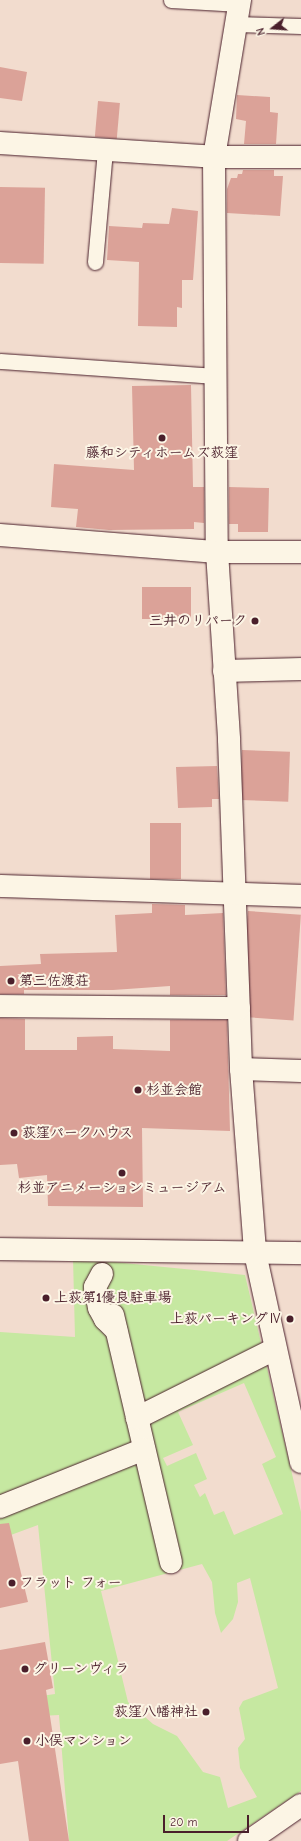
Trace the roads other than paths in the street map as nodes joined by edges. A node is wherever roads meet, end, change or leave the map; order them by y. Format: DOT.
graph roads {
  1 [pos="171,0"];
  2 [pos="239,10"];
  3 [pos="301,26"];
  4 [pos="0,143"];
  5 [pos="105,150"];
  6 [pos="214,157"];
  7 [pos="301,157"];
  8 [pos="95,262"];
  9 [pos="0,361"];
  10 [pos="215,376"];
  11 [pos="0,535"];
  12 [pos="217,552"];
  13 [pos="301,552"];
  14 [pos="301,669"];
  15 [pos="224,671"];
  16 [pos="0,886"];
  17 [pos="234,893"];
  18 [pos="301,896"];
  19 [pos="0,1006"];
  20 [pos="238,1008"];
  21 [pos="241,1069"];
  22 [pos="301,1071"];
  23 [pos="0,1249"];
  24 [pos="96,1250"];
  25 [pos="255,1253"];
  26 [pos="301,1253"];
  27 [pos="275,1349"];
  28 [pos="294,1399"];
  29 [pos="137,1418"];
  30 [pos="144,1449"];
  31 [pos="301,1462"];
  32 [pos="0,1506"];
  33 [pos="172,1562"];
  34 [pos="301,1805"];
  35 [pos="249,1841"];
  1 -- 2 [label="lane"];
  2 -- 3 [label="lane"];
  2 -- 6 [label="street"];
  4 -- 5 [label="street"];
  5 -- 6 [label="street"];
  5 -- 8 [label="lane"];
  6 -- 7 [label="street"];
  6 -- 10 [label="street"];
  9 -- 10 [label="lane"];
  10 -- 12 [label="street"];
  11 -- 12 [label="street"];
  12 -- 13 [label="street"];
  12 -- 15 [label="street"];
  14 -- 15 [label="street"];
  15 -- 17 [label="street"];
  16 -- 17 [label="street"];
  17 -- 18 [label="street"];
  17 -- 20 [label="street"];
  19 -- 20 [label="street"];
  20 -- 21 [label="street"];
  21 -- 22 [label="street"];
  21 -- 25 [label="street"];
  23 -- 24 [label="street"];
  24 -- 25 [label="street"];
  24 -- 29 [label="street"];
  25 -- 26 [label="street"];
  25 -- 27 [label="street"];
  27 -- 28 [label="street"];
  27 -- 29 [label="street"];
  28 -- 31 [label="street"];
  29 -- 30 [label="street"];
  30 -- 32 [label="street"];
  30 -- 33 [label="street"];
  34 -- 35 [label="street"];
}
